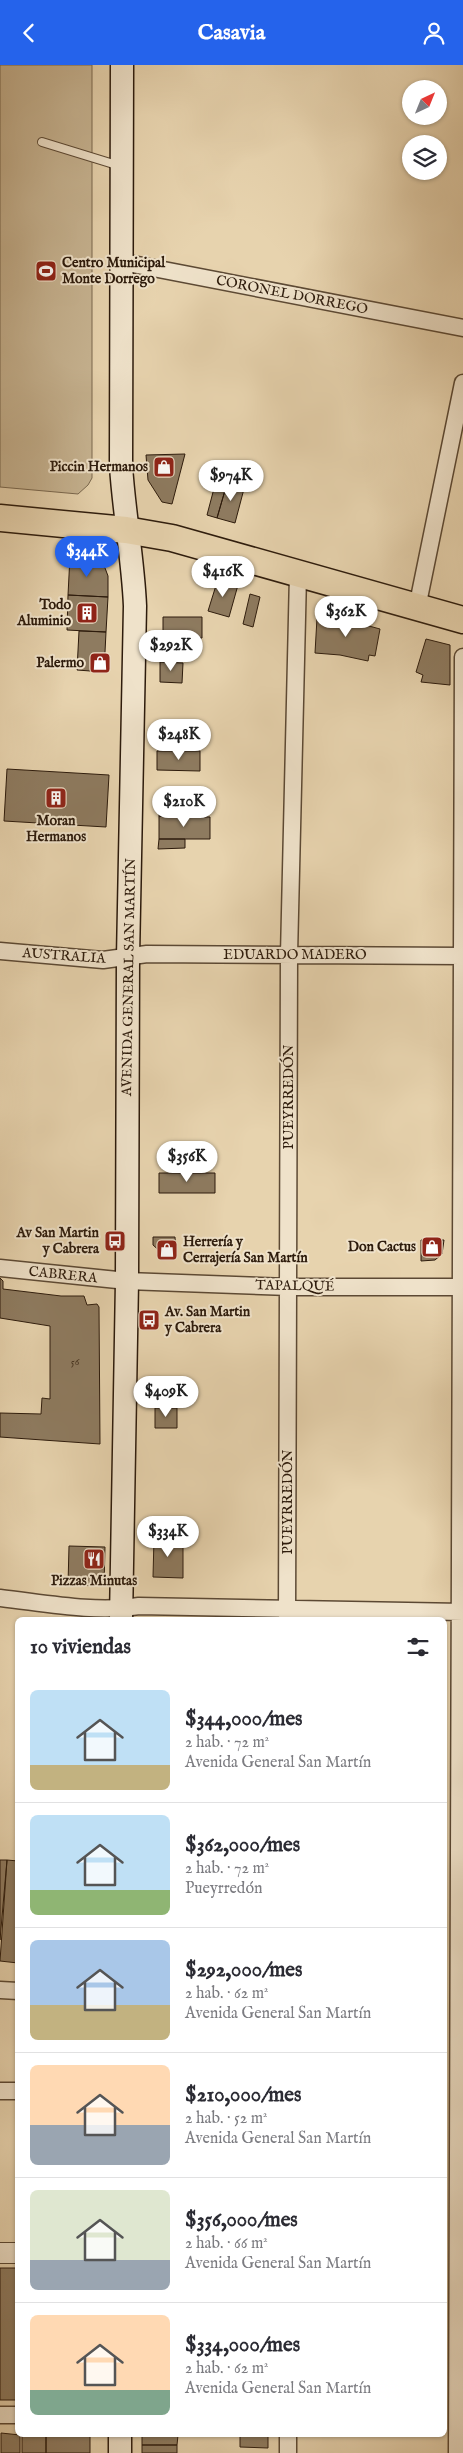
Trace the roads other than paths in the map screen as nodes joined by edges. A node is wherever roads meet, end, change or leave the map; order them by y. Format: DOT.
graph roads {
  1 [pos="122,65"];
  2 [pos="42,142"];
  3 [pos="122,166"];
  4 [pos="122,262"];
  5 [pos="463,328"];
  6 [pos="463,383"];
  7 [pos="0,518"];
  8 [pos="126,529"];
  9 [pos="298,575"];
  10 [pos="417,608"];
  11 [pos="463,620"];
  12 [pos="463,657"];
  13 [pos="0,951"];
  14 [pos="289,955"];
  15 [pos="462,956"];
  16 [pos="128,957"];
  17 [pos="0,1268"];
  18 [pos="127,1281"];
  19 [pos="289,1287"];
  20 [pos="462,1287"];
  21 [pos="0,1598"];
  22 [pos="461,1612"];
  23 [pos="121,1614"];
  24 [pos="287,1615"];
  25 [pos="455,1933"];
  26 [pos="0,1990"];
  27 [pos="15,1991"];
  28 [pos="0,2091"];
  29 [pos="15,2091"];
  30 [pos="0,2253"];
  31 [pos="15,2253"];
  32 [pos="455,2259"];
  33 [pos="0,2415"];
  34 [pos="15,2415"];
  35 [pos="120,2437"];
  36 [pos="288,2437"];
  37 [pos="120,2453"];
  38 [pos="288,2453"];
  39 [pos="458,2453"];
  1 -- 3 [label="main road, AVENIDA GENERAL SAN MARTÍN"];
  2 -- 3 [label="lane"];
  3 -- 4 [label="main road, AVENIDA GENERAL SAN MARTÍN"];
  4 -- 5 [label="street, CORONEL DORREGO"];
  4 -- 8 [label="main road, AVENIDA GENERAL SAN MARTÍN"];
  6 -- 10 [label="street"];
  7 -- 8 [label="highway"];
  8 -- 9 [label="highway"];
  8 -- 16 [label="main road, AVENIDA GENERAL SAN MARTÍN"];
  9 -- 10 [label="highway"];
  9 -- 14 [label="street, PUEYRREDÓN"];
  10 -- 11 [label="highway"];
  12 -- 15 [label="street"];
  13 -- 16 [label="street, AUSTRALIA"];
  14 -- 15 [label="street, EDUARDO MADERO"];
  14 -- 16 [label="street, EDUARDO MADERO"];
  14 -- 19 [label="street, PUEYRREDÓN"];
  15 -- 20 [label="street"];
  16 -- 18 [label="main road, AVENIDA GENERAL SAN MARTÍN"];
  17 -- 18 [label="street, CABRERA"];
  18 -- 19 [label="street, TAPALQUÉ"];
  18 -- 23 [label="main road, AVENIDA GENERAL SAN MARTÍN"];
  19 -- 20 [label="street, TAPALQUÉ"];
  19 -- 24 [label="street, PUEYRREDÓN"];
  20 -- 22 [label="street"];
  21 -- 23 [label="street"];
  22 -- 24 [label="street"];
  22 -- 25 [label="street"];
  23 -- 24 [label="street"];
  25 -- 32 [label="street"];
  26 -- 27 [label="street"];
  28 -- 29 [label="street"];
  30 -- 31 [label="street"];
  32 -- 39 [label="street"];
  33 -- 34 [label="street"];
  35 -- 37 [label="main road"];
  36 -- 38 [label="street"];
}
